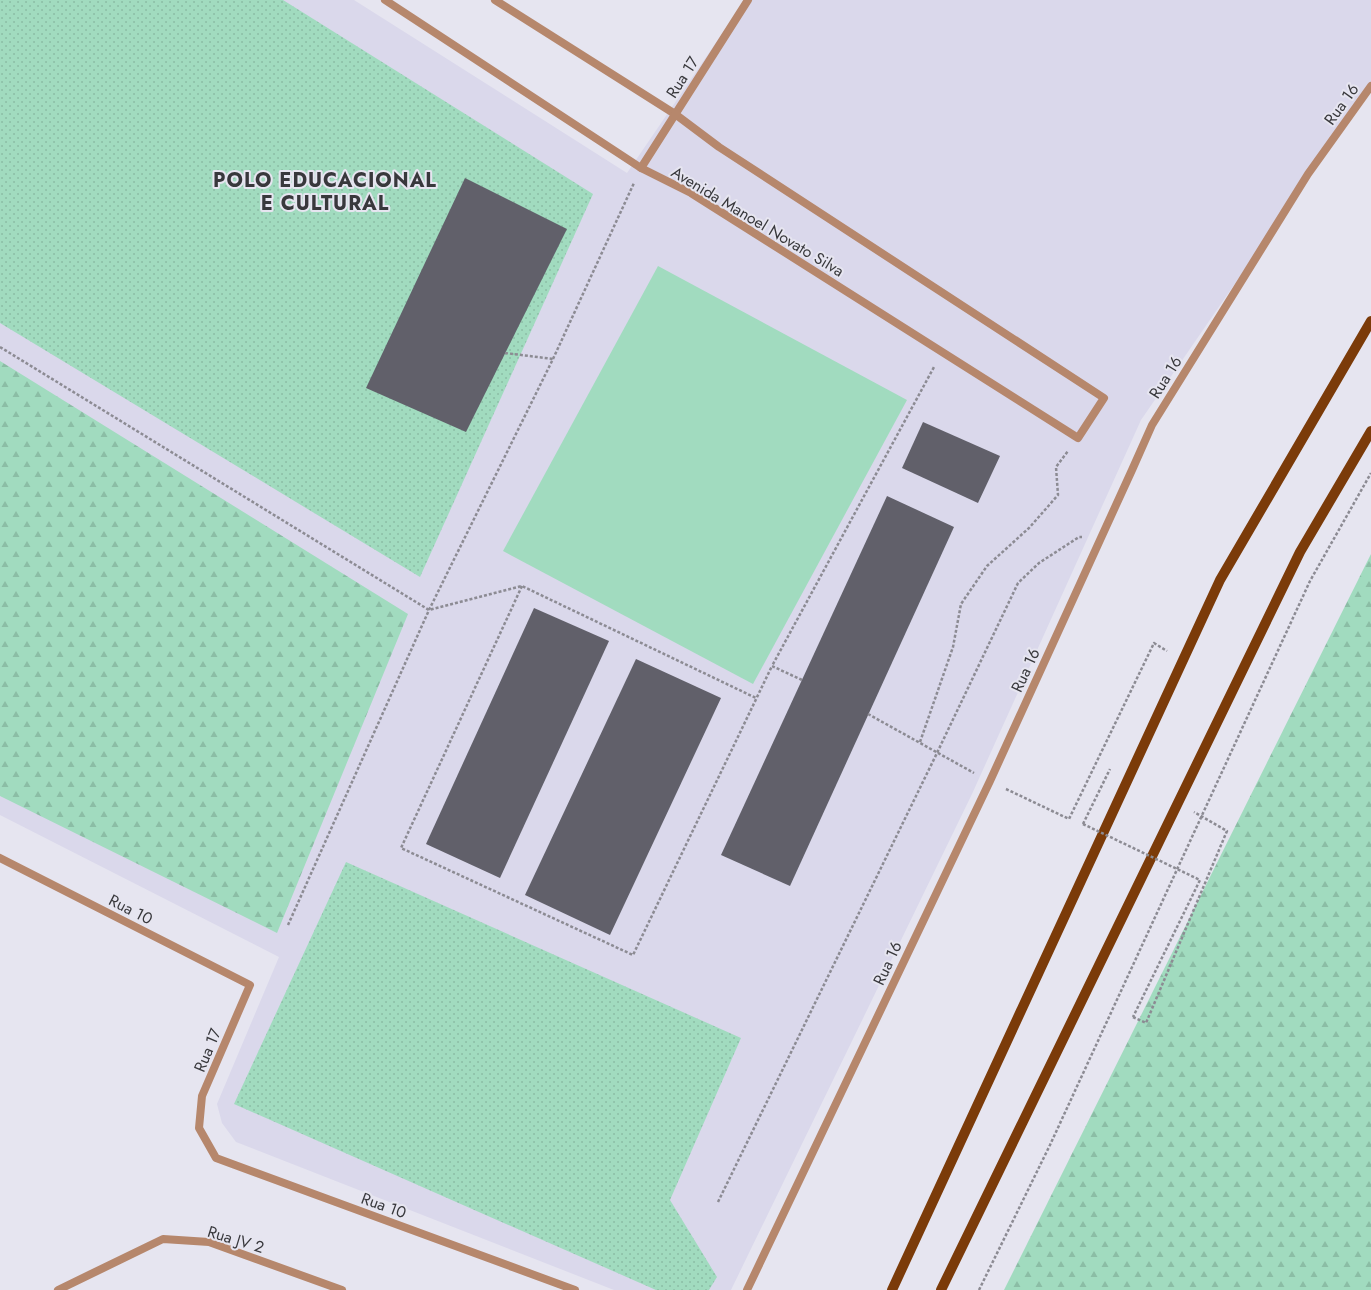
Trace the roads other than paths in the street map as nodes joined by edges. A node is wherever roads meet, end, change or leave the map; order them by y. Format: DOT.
graph roads {
  1 [pos="385,0"];
  2 [pos="495,0"];
  3 [pos="748,0"];
  4 [pos="1371,86"];
  5 [pos="675,114"];
  6 [pos="640,168"];
  7 [pos="1371,321"];
  8 [pos="1371,431"];
  9 [pos="0,858"];
  10 [pos="250,985"];
  11 [pos="199,1128"];
  12 [pos="58,1290"];
  13 [pos="342,1290"];
  14 [pos="575,1290"];
  15 [pos="747,1290"];
  16 [pos="892,1290"];
  17 [pos="941,1290"];
  1 -- 6 [label="street, Avenida Manoel Novato Silva"];
  2 -- 5 [label="street"];
  3 -- 5 [label="street, Rua 17"];
  4 -- 15 [label="street, Rua 16"];
  5 -- 6 [label="street, Rua 17"];
  5 -- 6 [label="street, Avenida Manoel Novato Silva"];
  7 -- 16 [label="main road"];
  8 -- 17 [label="main road"];
  9 -- 10 [label="street, Rua 10"];
  10 -- 11 [label="street, Rua 17"];
  11 -- 14 [label="street, Rua 10"];
  12 -- 13 [label="street, Rua JV 2"];
}
